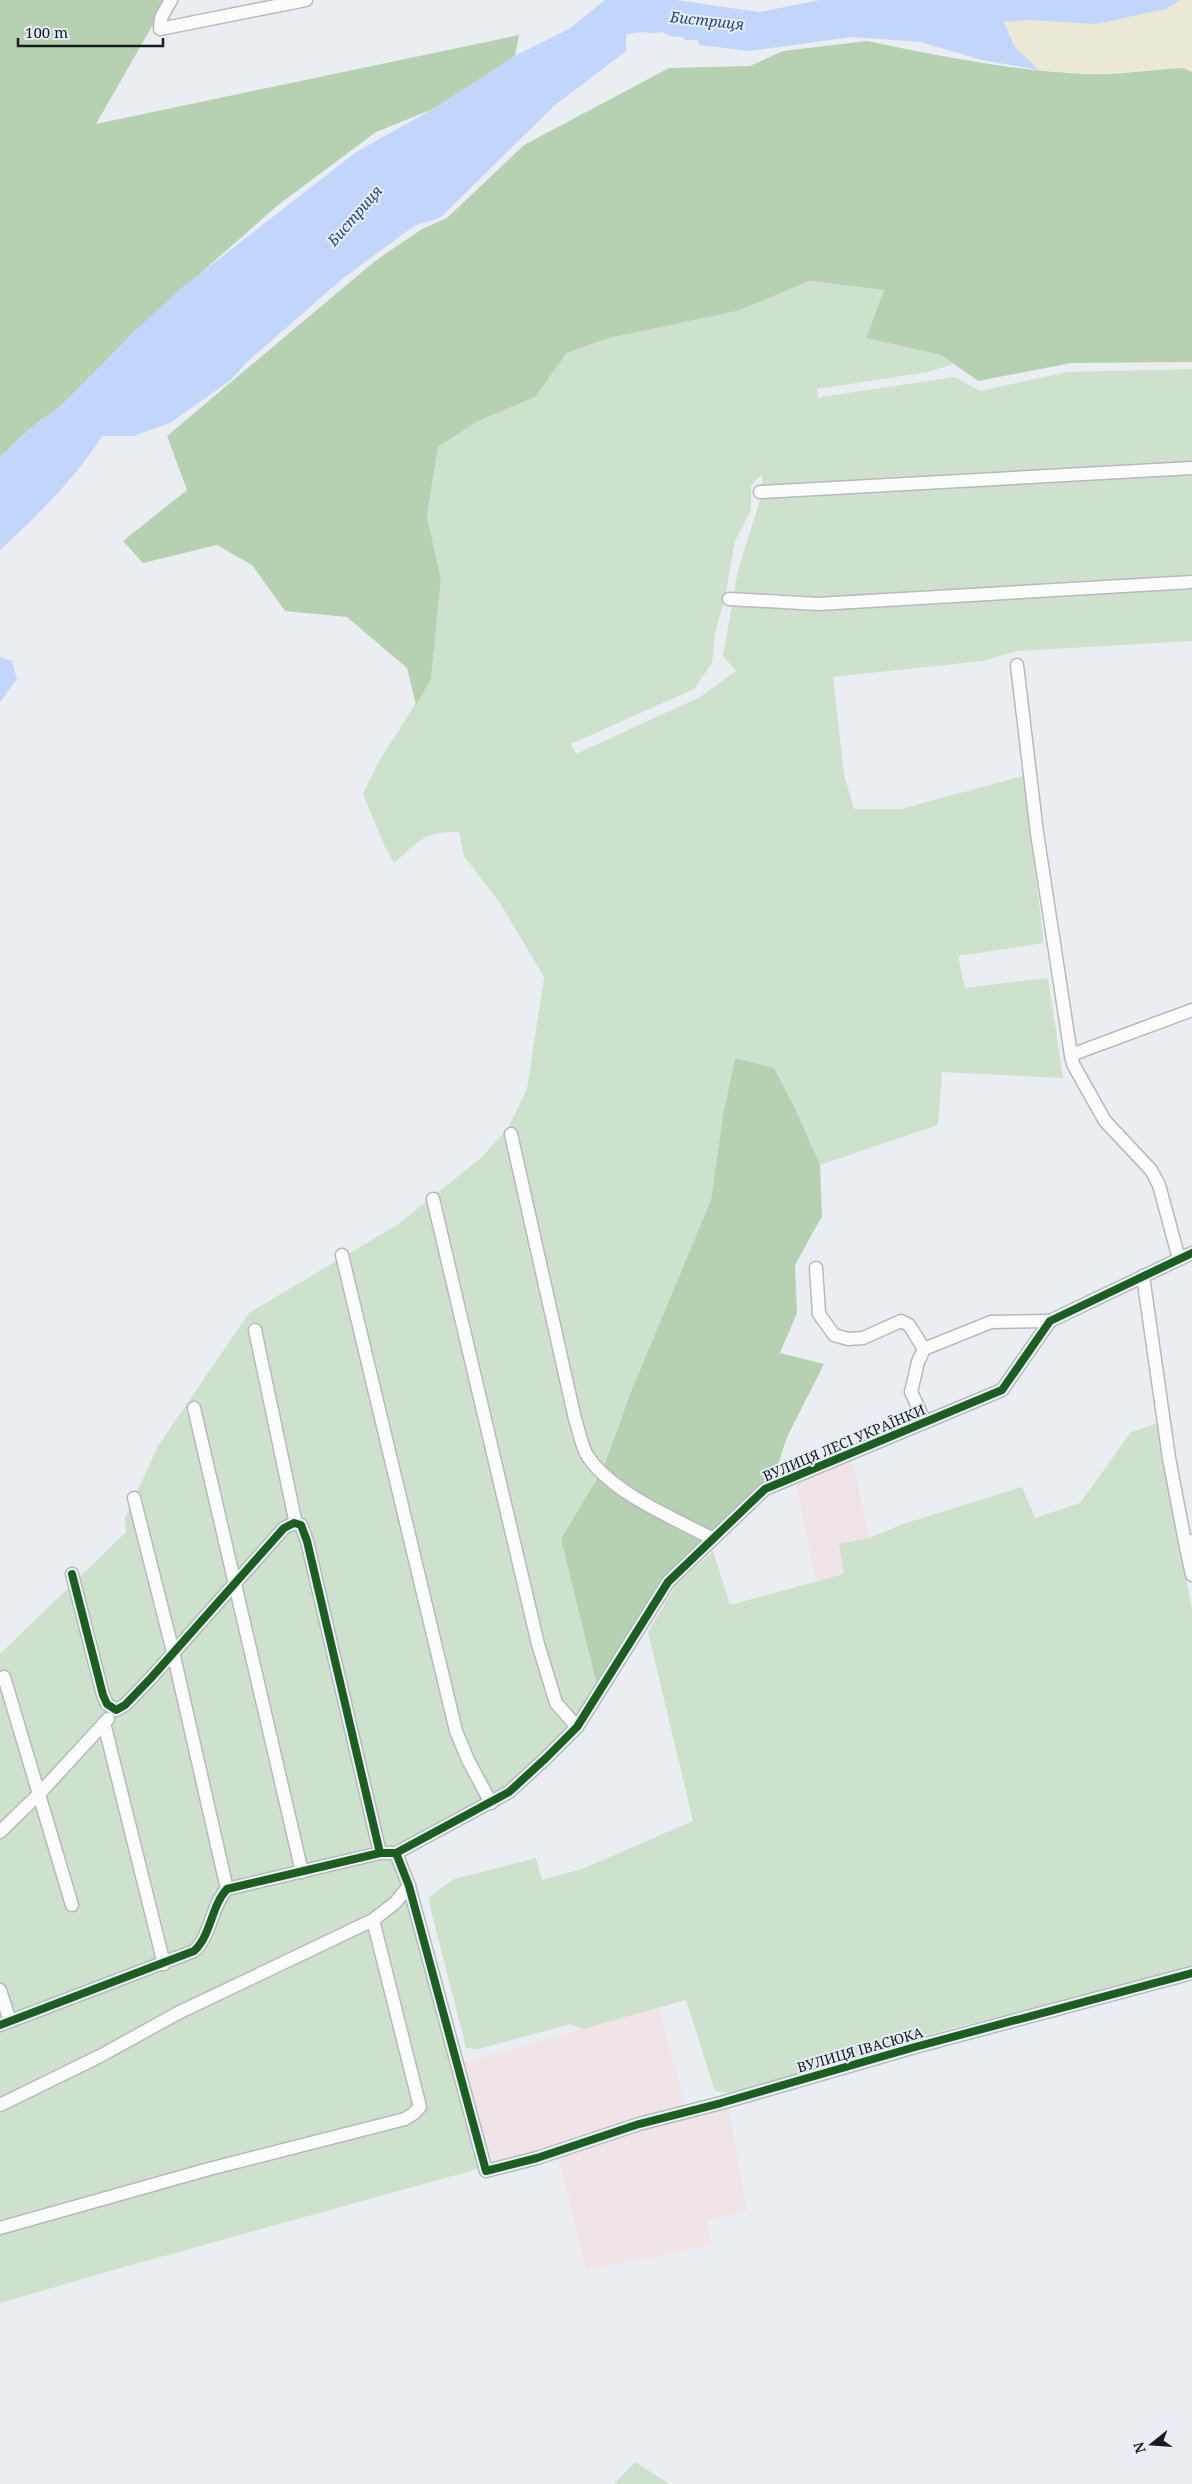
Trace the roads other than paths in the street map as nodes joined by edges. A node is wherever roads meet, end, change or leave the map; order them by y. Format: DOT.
graph roads {
  1 [pos="171,0"];
  2 [pos="306,0"];
  3 [pos="1192,468"];
  4 [pos="760,492"];
  5 [pos="1192,582"];
  6 [pos="729,599"];
  7 [pos="1016,665"];
  8 [pos="1192,1010"];
  9 [pos="1071,1055"];
  10 [pos="511,1134"];
  11 [pos="433,1199"];
  12 [pos="1192,1253"];
  13 [pos="342,1255"];
  14 [pos="1179,1258"];
  15 [pos="816,1268"];
  16 [pos="1143,1276"];
  17 [pos="1050,1321"];
  18 [pos="254,1330"];
  19 [pos="924,1349"];
  20 [pos="194,1408"];
  21 [pos="925,1422"];
  22 [pos="134,1498"];
  23 [pos="296,1524"];
  24 [pos="712,1539"];
  25 [pos="1188,1541"];
  26 [pos="72,1574"];
  27 [pos="1192,1575"];
  28 [pos="235,1583"];
  29 [pos="173,1652"];
  30 [pos="4,1677"];
  31 [pos="116,1710"];
  32 [pos="104,1723"];
  33 [pos="577,1727"];
  34 [pos="39,1794"];
  35 [pos="491,1803"];
  36 [pos="0,1832"];
  37 [pos="380,1853"];
  38 [pos="396,1853"];
  39 [pos="302,1872"];
  40 [pos="409,1886"];
  41 [pos="227,1889"];
  42 [pos="72,1905"];
  43 [pos="373,1920"];
  44 [pos="164,1964"];
  45 [pos="1192,1973"];
  46 [pos="0,1990"];
  47 [pos="5,2023"];
  48 [pos="0,2105"];
  49 [pos="0,2228"];
  1 -- 2 [label="street"];
  3 -- 4 [label="street"];
  5 -- 6 [label="street"];
  7 -- 9 [label="street"];
  8 -- 9 [label="street"];
  9 -- 14 [label="street"];
  10 -- 24 [label="street"];
  11 -- 33 [label="street"];
  12 -- 14 [label="street, ВУЛИЦЯ ЛЕСІ УКРАЇНКИ"];
  13 -- 35 [label="street"];
  14 -- 16 [label="street, ВУЛИЦЯ ЛЕСІ УКРАЇНКИ"];
  15 -- 19 [label="street"];
  16 -- 17 [label="street, ВУЛИЦЯ ЛЕСІ УКРАЇНКИ"];
  16 -- 25 [label="street"];
  17 -- 19 [label="street"];
  17 -- 21 [label="street, ВУЛИЦЯ ЛЕСІ УКРАЇНКИ"];
  18 -- 23 [label="street"];
  19 -- 21 [label="street"];
  20 -- 28 [label="street"];
  21 -- 24 [label="street, ВУЛИЦЯ ЛЕСІ УКРАЇНКИ"];
  22 -- 29 [label="street"];
  23 -- 28 [label="street"];
  23 -- 37 [label="street"];
  24 -- 33 [label="street, ВУЛИЦЯ ЛЕСІ УКРАЇНКИ"];
  25 -- 27 [label="street"];
  26 -- 31 [label="street"];
  28 -- 29 [label="street"];
  28 -- 39 [label="street"];
  29 -- 31 [label="street"];
  29 -- 41 [label="street"];
  30 -- 34 [label="street"];
  31 -- 32 [label="street"];
  32 -- 34 [label="street"];
  32 -- 44 [label="street"];
  33 -- 35 [label="street, ВУЛИЦЯ ЛЕСІ УКРАЇНКИ"];
  34 -- 36 [label="street"];
  34 -- 42 [label="street"];
  35 -- 38 [label="street, ВУЛИЦЯ ЛЕСІ УКРАЇНКИ"];
  37 -- 38 [label="street"];
  37 -- 39 [label="street"];
  38 -- 40 [label="street"];
  39 -- 41 [label="street"];
  40 -- 43 [label="street"];
  40 -- 45 [label="street, ВУЛИЦЯ ІВАСЮКА"];
  41 -- 44 [label="street"];
  43 -- 48 [label="street"];
  43 -- 49 [label="street"];
  44 -- 47 [label="street"];
  46 -- 47 [label="street"];
}
